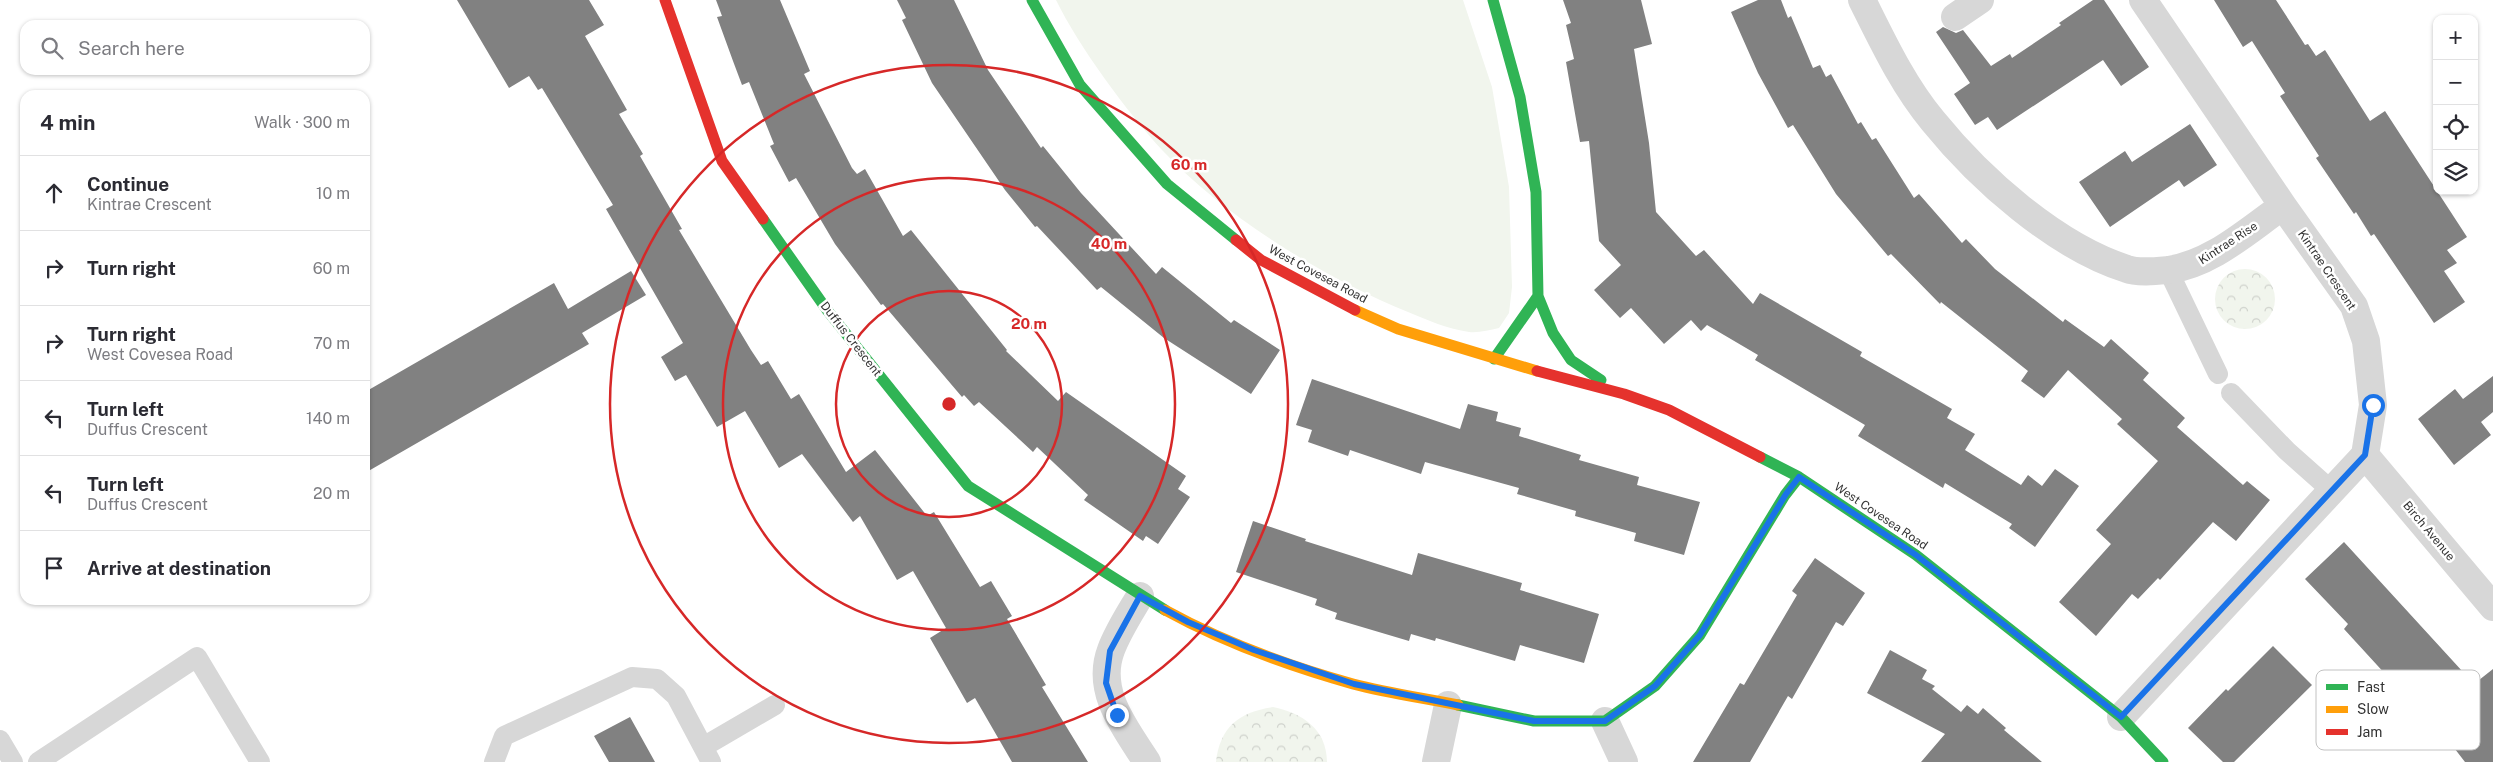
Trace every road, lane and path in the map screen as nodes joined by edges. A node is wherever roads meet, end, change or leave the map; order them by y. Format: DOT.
graph roads {
  1 [pos="665,0"];
  2 [pos="1032,0"];
  3 [pos="1493,0"];
  4 [pos="1862,0"];
  5 [pos="1980,0"];
  6 [pos="2143,0"];
  7 [pos="1955,17"];
  8 [pos="2283,206"];
  9 [pos="2168,270"];
  10 [pos="1538,296"];
  11 [pos="1494,359"];
  12 [pos="2218,374"];
  13 [pos="2232,393"];
  14 [pos="1624,394"];
  15 [pos="2365,455"];
  16 [pos="1799,477"];
  17 [pos="2332,491"];
  18 [pos="1140,596"];
  19 [pos="2493,607"];
  20 [pos="775,705"];
  21 [pos="1448,705"];
  22 [pos="2121,717"];
  23 [pos="1605,721"];
  24 [pos="0,740"];
  25 [pos="707,754"];
  26 [pos="13,762"];
  27 [pos="38,762"];
  28 [pos="260,762"];
  29 [pos="494,762"];
  30 [pos="1148,762"];
  31 [pos="1436,762"];
  32 [pos="1624,762"];
  33 [pos="2163,762"];
  1 -- 18 [label="street, Duffus Crescent"];
  2 -- 11 [label="street, West Covesea Road"];
  3 -- 10 [label="street, West Covesea Road"];
  4 -- 9 [label="street, Kintrae Rise"];
  5 -- 7 [label="street"];
  6 -- 8 [label="street"];
  8 -- 9 [label="street, Kintrae Rise"];
  8 -- 15 [label="street, Kintrae Crescent"];
  9 -- 12 [label="lane"];
  10 -- 11 [label="street"];
  10 -- 14 [label="street, West Covesea Road"];
  11 -- 14 [label="street, West Covesea Road"];
  13 -- 17 [label="lane"];
  14 -- 16 [label="street, West Covesea Road"];
  15 -- 17 [label="street"];
  15 -- 19 [label="street, Birch Avenue"];
  16 -- 22 [label="street, West Covesea Road"];
  16 -- 23 [label="street"];
  17 -- 22 [label="street"];
  18 -- 21 [label="street, Duffus Crescent"];
  18 -- 30 [label="street"];
  20 -- 25 [label="lane"];
  21 -- 23 [label="street, Duffus Crescent"];
  21 -- 31 [label="street"];
  22 -- 33 [label="street, West Covesea Road"];
  23 -- 32 [label="street"];
  24 -- 26 [label="lane"];
  25 -- 29 [label="lane"];
  27 -- 28 [label="lane"];
}
